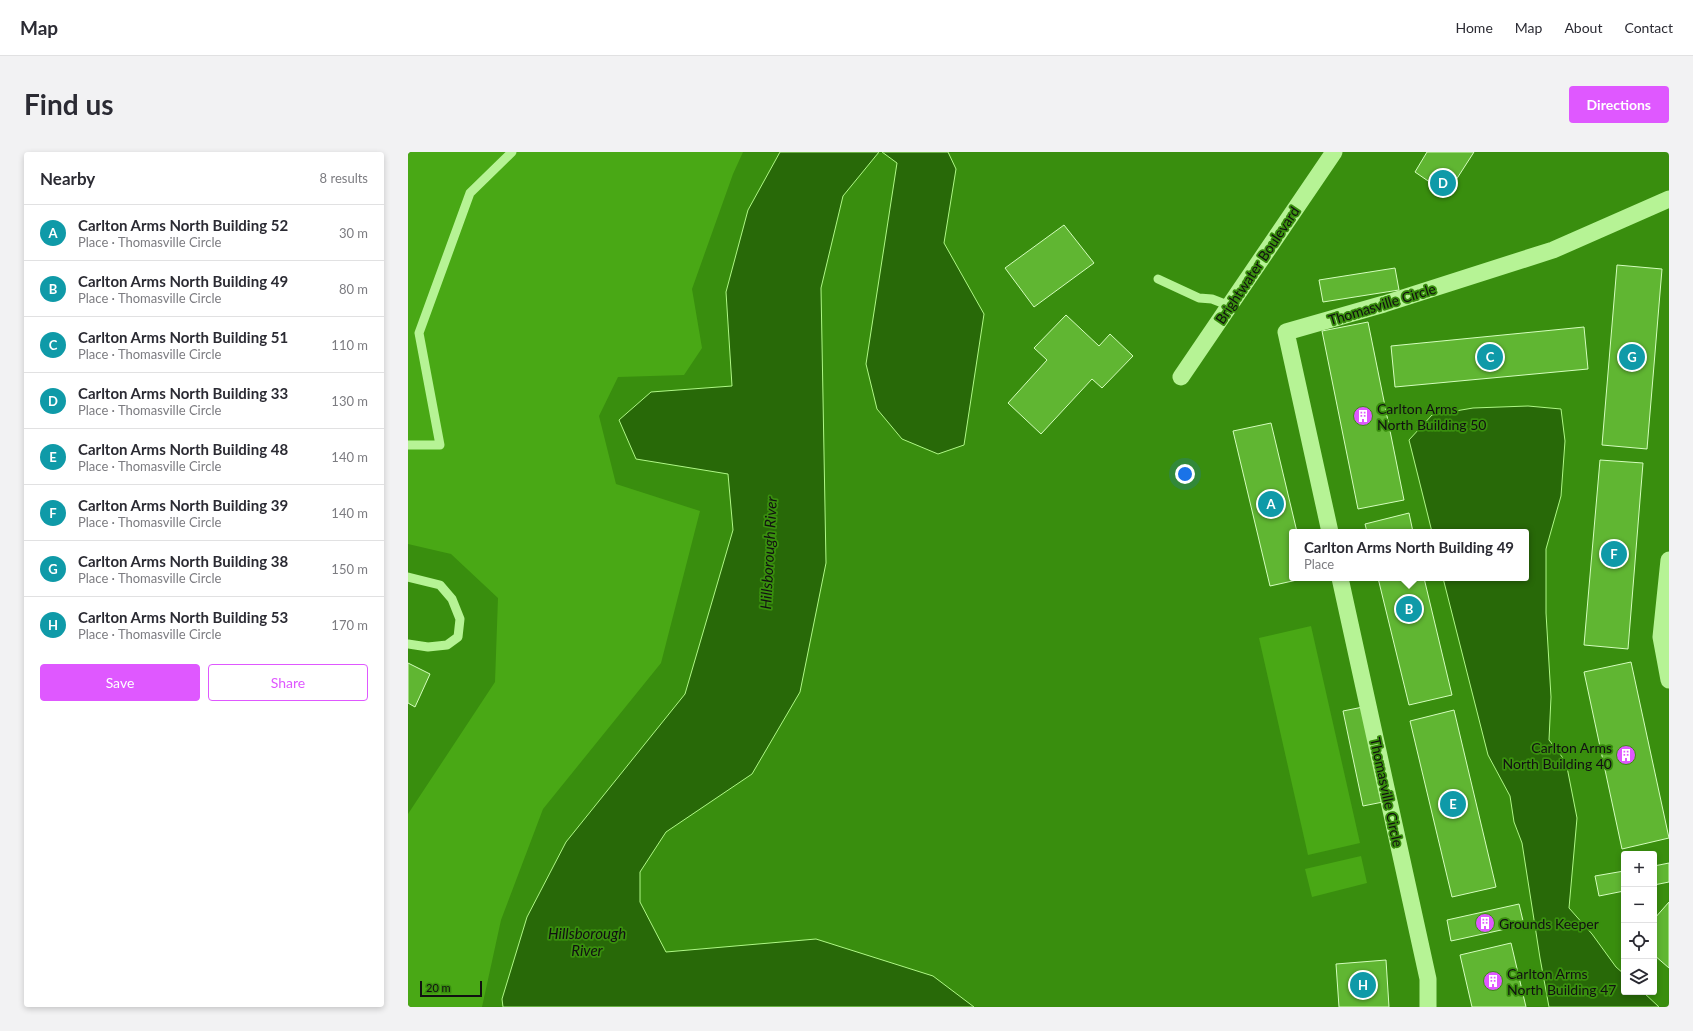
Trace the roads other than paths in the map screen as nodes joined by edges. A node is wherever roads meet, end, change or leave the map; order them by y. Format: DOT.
graph roads {
  1 [pos="512,152"];
  2 [pos="1334,152"];
  3 [pos="1669,199"];
  4 [pos="1158,279"];
  5 [pos="1230,306"];
  6 [pos="1181,377"];
  7 [pos="408,445"];
  8 [pos="1329,529"];
  9 [pos="1669,560"];
  10 [pos="408,577"];
  11 [pos="1341,581"];
  12 [pos="408,644"];
  13 [pos="1669,680"];
  14 [pos="1428,1007"];
  1 -- 7 [label="lane"];
  2 -- 5 [label="street, Brightwater Boulevard"];
  3 -- 8 [label="street, Thomasville Circle"];
  4 -- 5 [label="lane"];
  5 -- 6 [label="street, Brightwater Boulevard"];
  9 -- 13 [label="street"];
  10 -- 12 [label="lane"];
  11 -- 14 [label="street, Thomasville Circle"];
}
